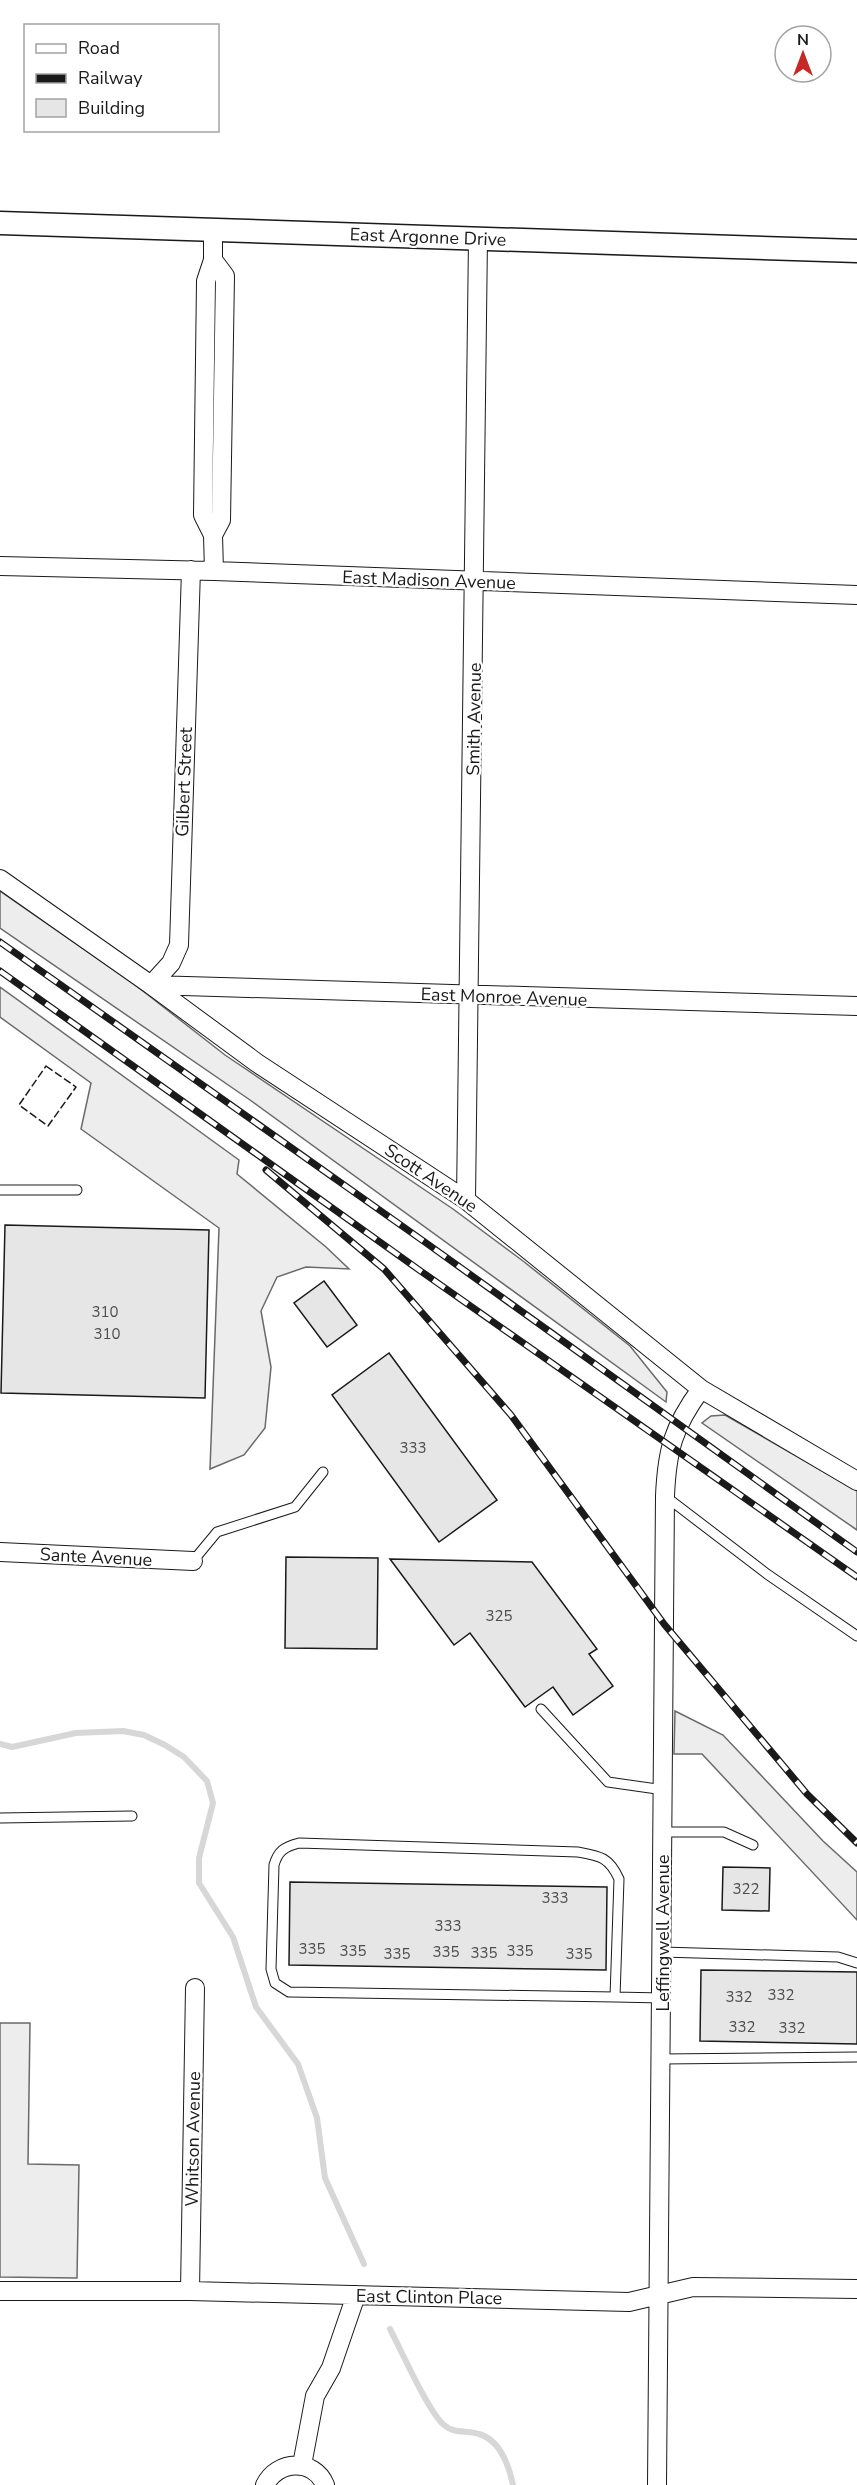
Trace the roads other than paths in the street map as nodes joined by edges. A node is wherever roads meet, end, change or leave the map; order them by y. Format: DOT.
graph roads {
  1 [pos="0,222"];
  2 [pos="213,230"];
  3 [pos="478,238"];
  4 [pos="857,251"];
  5 [pos="0,566"];
  6 [pos="191,570"];
  7 [pos="214,571"];
  8 [pos="475,582"];
  9 [pos="857,595"];
  10 [pos="0,879"];
  11 [pos="151,985"];
  12 [pos="470,997"];
  13 [pos="857,1006"];
  14 [pos="0,1190"];
  15 [pos="77,1190"];
  16 [pos="466,1200"];
  17 [pos="701,1389"];
  18 [pos="323,1472"];
  19 [pos="857,1481"];
  20 [pos="665,1496"];
  21 [pos="0,1552"];
  22 [pos="193,1561"];
  23 [pos="857,1636"];
  24 [pos="541,1709"];
  25 [pos="664,1790"];
  26 [pos="132,1816"];
  27 [pos="0,1818"];
  28 [pos="663,1832"];
  29 [pos="753,1845"];
  30 [pos="662,1952"];
  31 [pos="857,1963"];
  32 [pos="195,1988"];
  33 [pos="615,1997"];
  34 [pos="662,1998"];
  35 [pos="857,2057"];
  36 [pos="662,2059"];
  37 [pos="857,2289"];
  38 [pos="0,2291"];
  39 [pos="190,2291"];
  40 [pos="660,2294"];
  41 [pos="357,2295"];
  42 [pos="302,2465"];
  43 [pos="266,2485"];
  44 [pos="325,2485"];
  45 [pos="657,2485"];
  1 -- 2 [label="street, East Argonne Drive"];
  2 -- 3 [label="street, East Argonne Drive"];
  2 -- 7 [label="street"];
  3 -- 4 [label="street, East Argonne Drive"];
  3 -- 8 [label="street, Smith Avenue"];
  5 -- 6 [label="street, East Madison Avenue"];
  6 -- 7 [label="street, East Madison Avenue"];
  6 -- 11 [label="street, Gilbert Street"];
  7 -- 8 [label="street, East Madison Avenue"];
  8 -- 9 [label="street, East Madison Avenue"];
  8 -- 12 [label="street, Smith Avenue"];
  10 -- 11 [label="street, Scott Avenue"];
  11 -- 12 [label="street, East Monroe Avenue"];
  11 -- 16 [label="street, Scott Avenue"];
  12 -- 13 [label="street, East Monroe Avenue"];
  12 -- 16 [label="street, Smith Avenue"];
  14 -- 15 [label="lane"];
  16 -- 17 [label="street, Scott Avenue"];
  17 -- 19 [label="street, Scott Avenue"];
  17 -- 20 [label="street, Leffingwell Avenue"];
  18 -- 22 [label="lane"];
  20 -- 23 [label="lane"];
  20 -- 25 [label="street, Leffingwell Avenue"];
  21 -- 22 [label="street, Sante Avenue"];
  24 -- 25 [label="lane"];
  25 -- 28 [label="street, Leffingwell Avenue"];
  26 -- 27 [label="lane"];
  28 -- 29 [label="lane"];
  28 -- 30 [label="street, Leffingwell Avenue"];
  30 -- 31 [label="lane"];
  30 -- 34 [label="street, Leffingwell Avenue"];
  32 -- 39 [label="street, Whitson Avenue"];
  33 -- 33 [label="lane"];
  33 -- 34 [label="lane"];
  34 -- 36 [label="street, Leffingwell Avenue"];
  35 -- 36 [label="lane"];
  36 -- 40 [label="street, Leffingwell Avenue"];
  37 -- 40 [label="street, East Clinton Place"];
  38 -- 39 [label="street, East Clinton Place"];
  39 -- 41 [label="street, East Clinton Place"];
  40 -- 41 [label="street, East Clinton Place"];
  40 -- 45 [label="street, Leffingwell Avenue"];
  41 -- 42 [label="street"];
  42 -- 43 [label="street"];
  42 -- 44 [label="street"];
}
